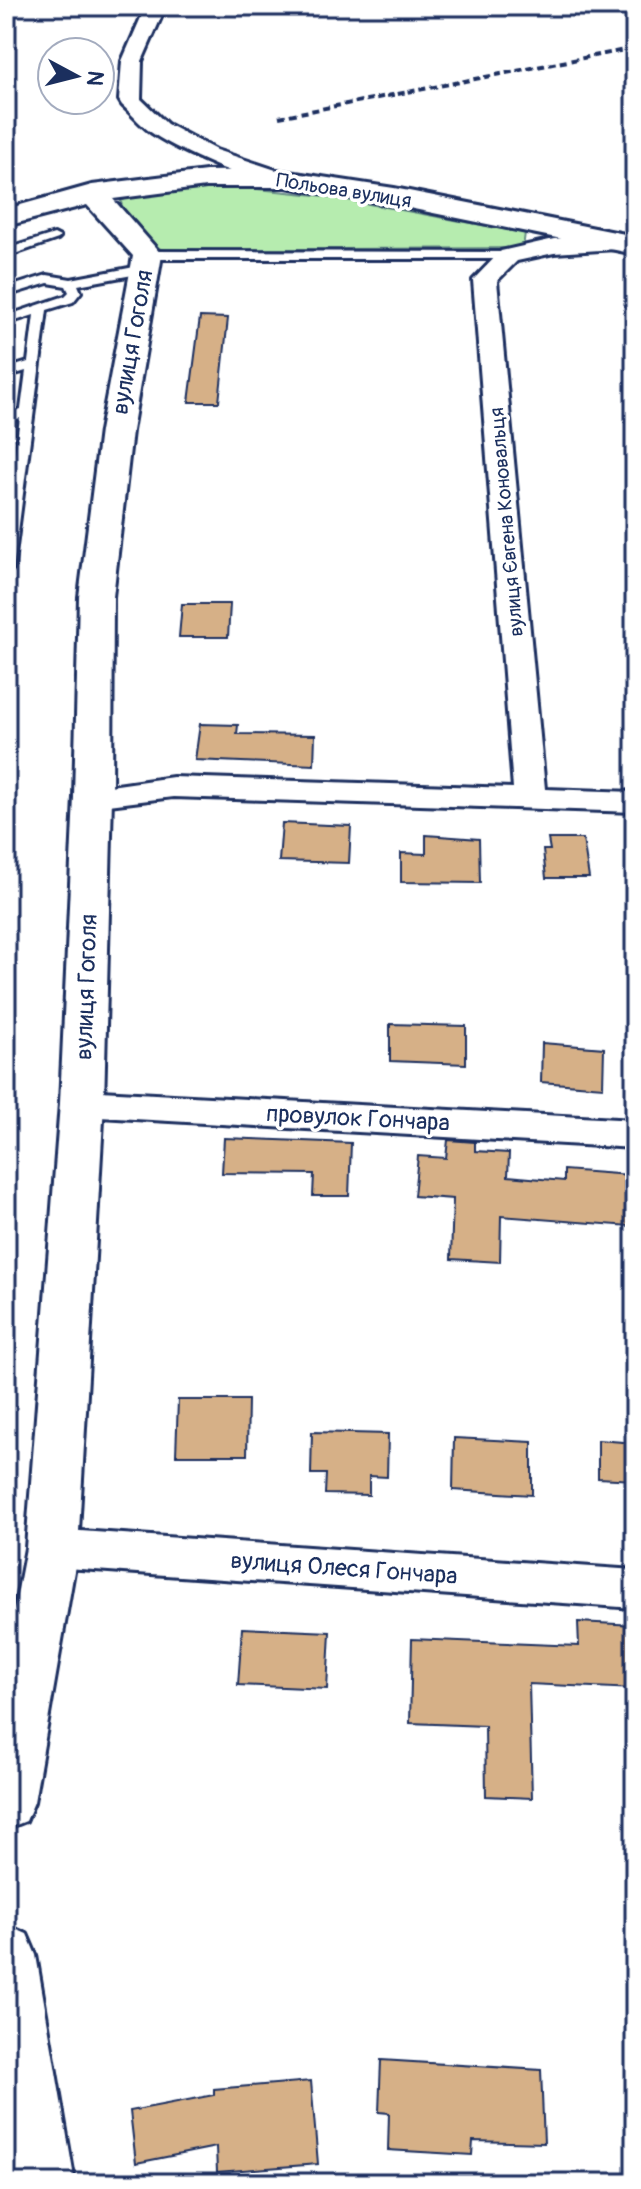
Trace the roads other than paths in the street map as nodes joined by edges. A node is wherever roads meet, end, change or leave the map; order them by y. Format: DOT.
graph roads {
  1 [pos="156,6"];
  2 [pos="277,178"];
  3 [pos="92,193"];
  4 [pos="6,218"];
  5 [pos="54,237"];
  6 [pos="629,244"];
  7 [pos="6,253"];
  8 [pos="509,256"];
  9 [pos="146,262"];
  10 [pos="71,283"];
  11 [pos="6,292"];
  12 [pos="41,308"];
  13 [pos="6,320"];
  14 [pos="34,364"];
  15 [pos="6,373"];
  16 [pos="27,411"];
  17 [pos="6,418"];
  18 [pos="21,462"];
  19 [pos="6,467"];
  20 [pos="9,526"];
  21 [pos="6,570"];
  22 [pos="93,797"];
  23 [pos="530,798"];
  24 [pos="635,802"];
  25 [pos="82,1103"];
  26 [pos="635,1134"];
  27 [pos="52,1548"];
  28 [pos="635,1589"];
  29 [pos="6,1802"];
  30 [pos="6,1955"];
  31 [pos="43,2183"];
  1 -- 2 [label="street"];
  2 -- 3 [label="street, Польова вулиця"];
  2 -- 6 [label="street, Польова вулиця"];
  3 -- 4 [label="street, Польова вулиця"];
  3 -- 9 [label="street, вулиця Гоголя"];
  5 -- 7 [label="lane"];
  6 -- 8 [label="street"];
  8 -- 9 [label="lane"];
  8 -- 23 [label="street, вулиця Євгена Коновальця"];
  9 -- 10 [label="lane"];
  9 -- 22 [label="street, вулиця Гоголя"];
  10 -- 11 [label="lane"];
  10 -- 12 [label="lane"];
  12 -- 13 [label="lane"];
  12 -- 14 [label="lane"];
  14 -- 15 [label="lane"];
  14 -- 16 [label="lane"];
  16 -- 17 [label="lane"];
  16 -- 18 [label="lane"];
  18 -- 19 [label="lane"];
  18 -- 20 [label="lane"];
  20 -- 21 [label="lane"];
  22 -- 23 [label="street"];
  22 -- 25 [label="street, вулиця Гоголя"];
  23 -- 24 [label="street"];
  25 -- 26 [label="street, провулок Гончара"];
  25 -- 27 [label="street, вулиця Гоголя"];
  27 -- 28 [label="street, вулиця Олеся Гончара"];
  27 -- 29 [label="street, вулиця Гоголя"];
  30 -- 31 [label="street"];
}
